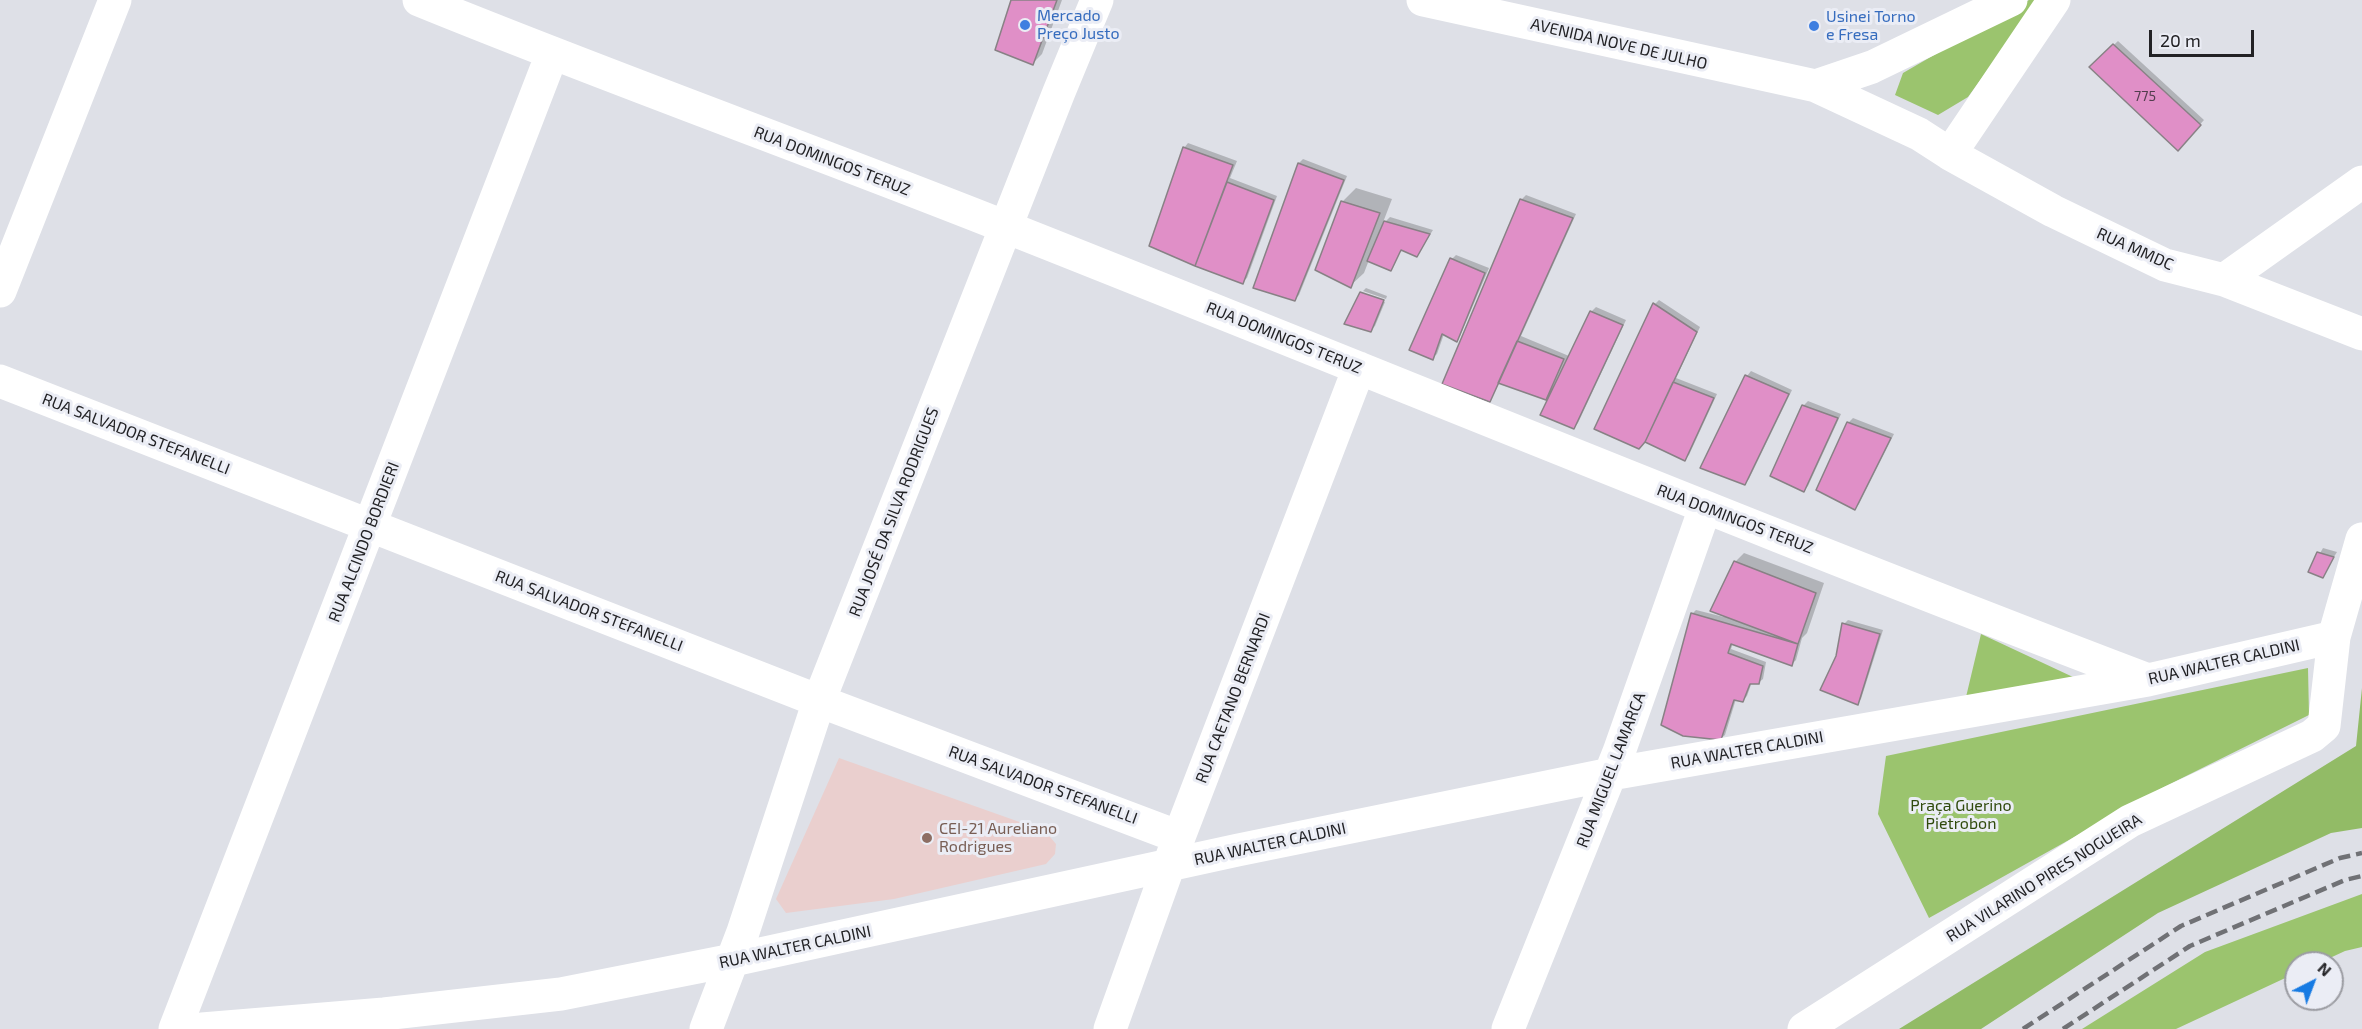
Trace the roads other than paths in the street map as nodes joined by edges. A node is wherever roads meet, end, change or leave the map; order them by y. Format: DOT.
graph roads {
  1 [pos="115,0"];
  2 [pos="419,0"];
  3 [pos="1097,0"];
  4 [pos="1423,0"];
  5 [pos="2011,0"];
  6 [pos="2054,0"];
  7 [pos="552,54"];
  8 [pos="1816,86"];
  9 [pos="1950,154"];
  10 [pos="2362,182"];
  11 [pos="1005,226"];
  12 [pos="2223,280"];
  13 [pos="0,291"];
  14 [pos="2362,334"];
  15 [pos="1359,368"];
  16 [pos="0,381"];
  17 [pos="1705,508"];
  18 [pos="370,525"];
  19 [pos="2362,539"];
  20 [pos="2334,637"];
  21 [pos="2148,680"];
  22 [pos="819,701"];
  23 [pos="1611,774"];
  24 [pos="1175,851"];
  25 [pos="733,960"];
  26 [pos="175,1029"];
  27 [pos="202,1029"];
  28 [pos="706,1029"];
  29 [pos="1110,1029"];
  30 [pos="1508,1029"];
  31 [pos="1804,1029"];
  1 -- 13 [label="street"];
  2 -- 7 [label="street, RUA DOMINGOS TERUZ"];
  3 -- 11 [label="street, RUA JOSÉ DA SILVA RODRIGUES"];
  4 -- 8 [label="street, AVENIDA NOVE DE JULHO"];
  5 -- 8 [label="street"];
  6 -- 9 [label="street"];
  7 -- 11 [label="street, RUA DOMINGOS TERUZ"];
  7 -- 18 [label="street, RUA ALCINDO BORDIERI"];
  8 -- 9 [label="street, AVENIDA NOVE DE JULHO"];
  9 -- 12 [label="street, RUA MMDC"];
  10 -- 12 [label="street"];
  11 -- 15 [label="street, RUA DOMINGOS TERUZ"];
  11 -- 22 [label="street, RUA JOSÉ DA SILVA RODRIGUES"];
  12 -- 14 [label="street, RUA MMDC"];
  15 -- 17 [label="street, RUA DOMINGOS TERUZ"];
  15 -- 24 [label="street, RUA CAETANO BERNARDI"];
  16 -- 18 [label="street, RUA SALVADOR STEFANELLI"];
  17 -- 21 [label="street, RUA DOMINGOS TERUZ"];
  17 -- 23 [label="street, RUA MIGUEL LAMARCA"];
  18 -- 22 [label="street, RUA SALVADOR STEFANELLI"];
  18 -- 26 [label="street, RUA ALCINDO BORDIERI"];
  19 -- 20 [label="street"];
  20 -- 21 [label="street, RUA WALTER CALDINI"];
  20 -- 31 [label="street, RUA VILARINO PIRES NOGUEIRA"];
  21 -- 23 [label="street, RUA WALTER CALDINI"];
  22 -- 24 [label="street, RUA SALVADOR STEFANELLI"];
  22 -- 25 [label="street, RUA JOSÉ DA SILVA RODRIGUES"];
  23 -- 24 [label="street, RUA WALTER CALDINI"];
  23 -- 30 [label="street, RUA MIGUEL LAMARCA"];
  24 -- 25 [label="street, RUA WALTER CALDINI"];
  24 -- 29 [label="street, RUA CAETANO BERNARDI"];
  25 -- 27 [label="street, RUA WALTER CALDINI"];
  25 -- 28 [label="street, RUA JOSÉ DA SILVA RODRIGUES"];
}
